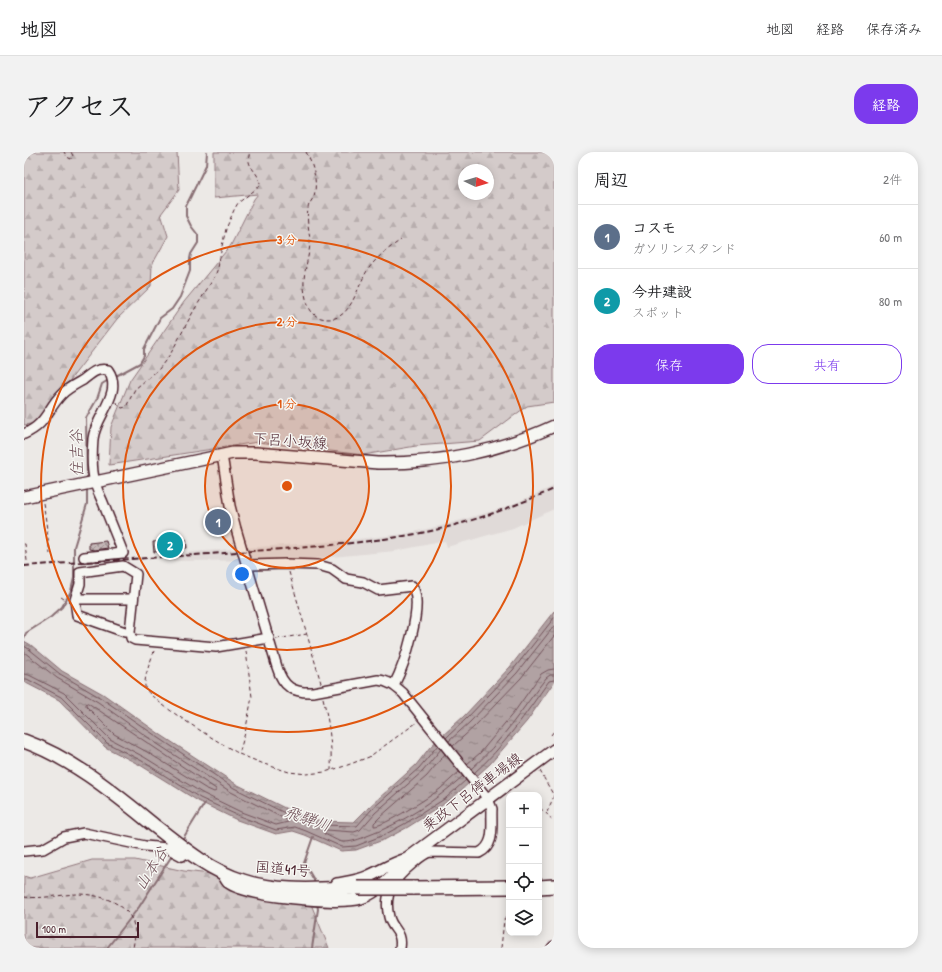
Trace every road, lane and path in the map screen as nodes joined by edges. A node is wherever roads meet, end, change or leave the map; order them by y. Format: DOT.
graph roads {
  1 [pos="64,152"];
  2 [pos="71,152"];
  3 [pos="250,152"];
  4 [pos="306,152"];
  5 [pos="401,240"];
  6 [pos="113,385"];
  7 [pos="554,426"];
  8 [pos="24,434"];
  9 [pos="222,455"];
  10 [pos="94,482"];
  11 [pos="40,493"];
  12 [pos="24,497"];
  13 [pos="24,544"];
  14 [pos="50,554"];
  15 [pos="84,557"];
  16 [pos="27,561"];
  17 [pos="287,564"];
  18 [pos="247,565"];
  19 [pos="76,599"];
  20 [pos="133,599"];
  21 [pos="130,632"];
  22 [pos="307,634"];
  23 [pos="270,639"];
  24 [pos="157,642"];
  25 [pos="245,643"];
  26 [pos="394,685"];
  27 [pos="322,690"];
  28 [pos="424,720"];
  29 [pos="554,731"];
  30 [pos="551,735"];
  31 [pos="24,741"];
  32 [pos="554,750"];
  33 [pos="239,754"];
  34 [pos="535,764"];
  35 [pos="331,770"];
  36 [pos="554,796"];
  37 [pos="488,799"];
  38 [pos="542,809"];
  39 [pos="547,813"];
  40 [pos="554,816"];
  41 [pos="186,851"];
  42 [pos="24,852"];
  43 [pos="407,859"];
  44 [pos="223,874"];
  45 [pos="554,886"];
  46 [pos="506,887"];
  47 [pos="542,887"];
  48 [pos="316,889"];
  49 [pos="24,897"];
  50 [pos="506,916"];
  51 [pos="133,948"];
  52 [pos="400,948"];
  53 [pos="502,948"];
  1 -- 2 [label="path"];
  3 -- 6 [label="path"];
  4 -- 5 [label="path"];
  6 -- 8 [label="street"];
  6 -- 10 [label="street"];
  7 -- 9 [label="main road, 下呂小坂線"];
  9 -- 10 [label="main road, 下呂小坂線"];
  9 -- 18 [label="street"];
  10 -- 11 [label="main road, 下呂小坂線"];
  10 -- 15 [label="street"];
  11 -- 12 [label="main road, 下呂小坂線"];
  11 -- 14 [label="path"];
  13 -- 16 [label="path"];
  17 -- 18 [label="street"];
  17 -- 22 [label="path"];
  17 -- 26 [label="street"];
  18 -- 23 [label="street"];
  19 -- 20 [label="street"];
  19 -- 20 [label="street"];
  19 -- 21 [label="street"];
  20 -- 21 [label="street"];
  21 -- 24 [label="street"];
  22 -- 23 [label="path"];
  22 -- 27 [label="path"];
  23 -- 25 [label="street"];
  23 -- 27 [label="street"];
  24 -- 25 [label="street"];
  24 -- 33 [label="path"];
  25 -- 33 [label="path"];
  26 -- 27 [label="street"];
  26 -- 28 [label="street"];
  27 -- 35 [label="path"];
  28 -- 35 [label="path"];
  28 -- 37 [label="street"];
  29 -- 30 [label="path"];
  31 -- 41 [label="highway, 国道41号"];
  32 -- 34 [label="main road, 乗政下呂停車場線"];
  33 -- 35 [label="path"];
  34 -- 36 [label="path"];
  34 -- 37 [label="main road, 乗政下呂停車場線"];
  36 -- 39 [label="path"];
  37 -- 43 [label="main road, 乗政下呂停車場線"];
  37 -- 52 [label="street"];
  38 -- 39 [label="path"];
  39 -- 40 [label="path"];
  41 -- 42 [label="street"];
  41 -- 44 [label="highway, 国道41号"];
  43 -- 44 [label="main road"];
  43 -- 48 [label="main road"];
  44 -- 48 [label="highway, 国道41号"];
  45 -- 47 [label="highway"];
  46 -- 48 [label="highway, 国道41号, bridge"];
  49 -- 51 [label="path"];
  50 -- 53 [label="path"];
}
